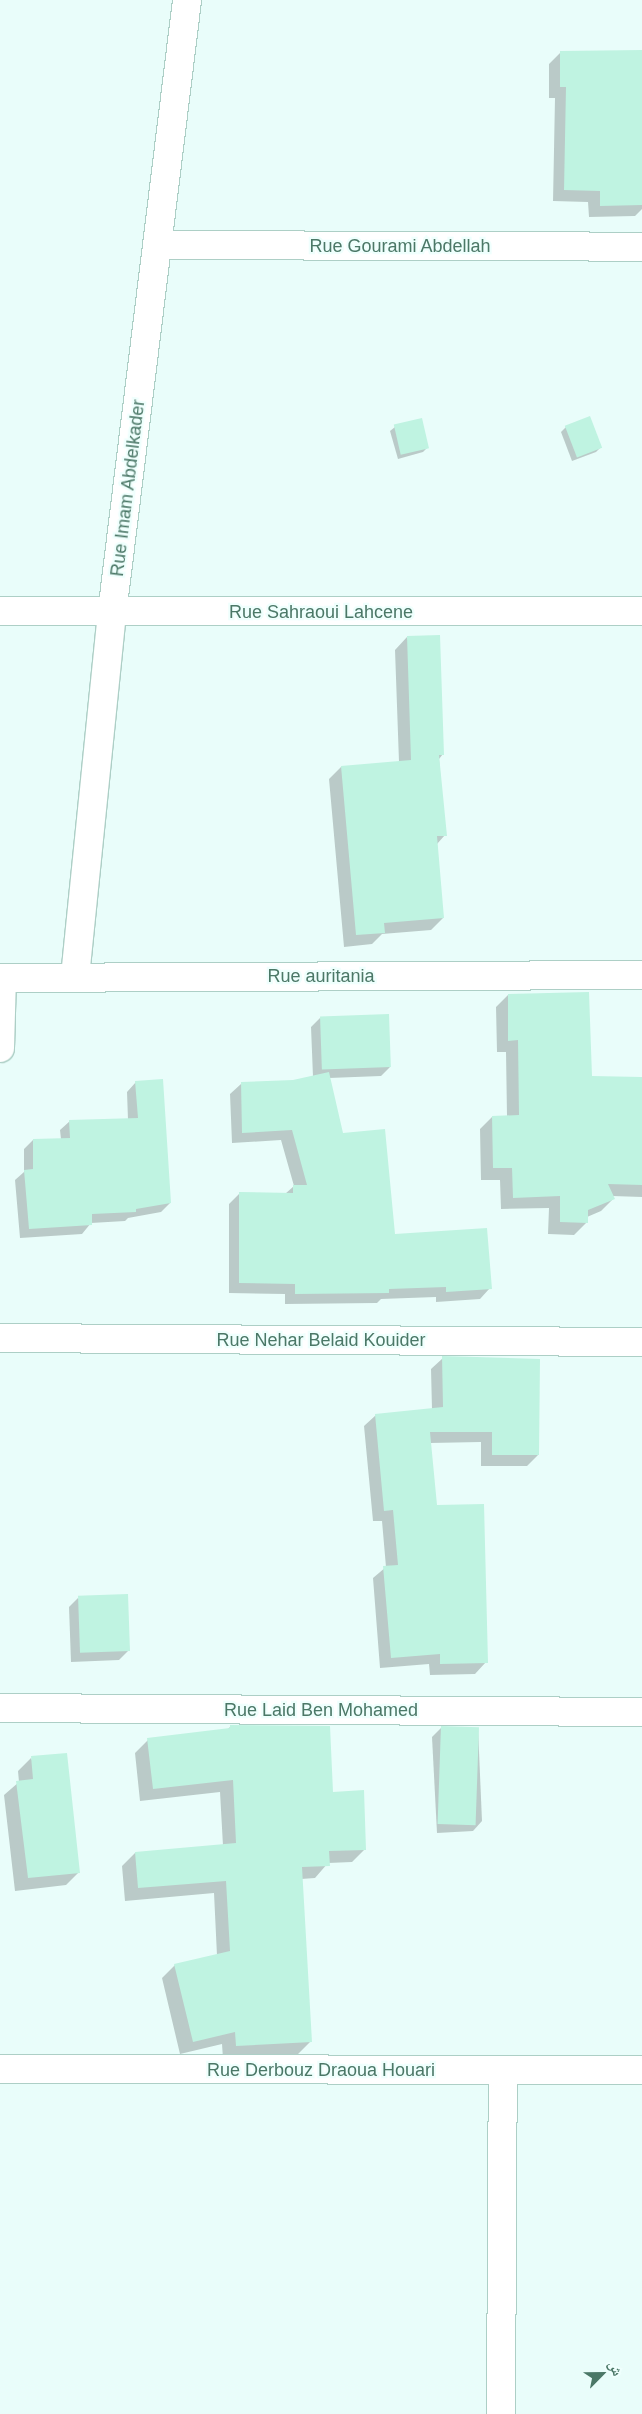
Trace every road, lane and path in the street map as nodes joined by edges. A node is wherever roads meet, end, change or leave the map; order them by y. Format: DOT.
graph roads {
  1 [pos="187,0"];
  2 [pos="158,244"];
  3 [pos="642,247"];
  4 [pos="0,611"];
  5 [pos="642,611"];
  6 [pos="112,613"];
  7 [pos="642,975"];
  8 [pos="75,977"];
  9 [pos="1,978"];
  10 [pos="0,1048"];
  11 [pos="0,1338"];
  12 [pos="642,1342"];
  13 [pos="0,1708"];
  14 [pos="642,1712"];
  15 [pos="0,2069"];
  16 [pos="503,2070"];
  17 [pos="642,2070"];
  18 [pos="501,2414"];
  1 -- 2 [label="street, Rue Imam Abdelkader"];
  2 -- 3 [label="street, Rue Gourami Abdellah"];
  2 -- 6 [label="street, Rue Imam Abdelkader"];
  4 -- 6 [label="street, Rue Sahraoui Lahcene"];
  5 -- 6 [label="street, Rue Sahraoui Lahcene"];
  6 -- 8 [label="street, Rue Imam Abdelkader"];
  7 -- 8 [label="street, Rue auritania"];
  8 -- 9 [label="street, Rue auritania"];
  9 -- 10 [label="street"];
  11 -- 12 [label="street, Rue Nehar Belaid Kouider"];
  13 -- 14 [label="street, Rue Laid Ben Mohamed"];
  15 -- 16 [label="street, Rue Derbouz Draoua Houari"];
  16 -- 17 [label="street, Rue Derbouz Draoua Houari"];
  16 -- 18 [label="street"];
}
